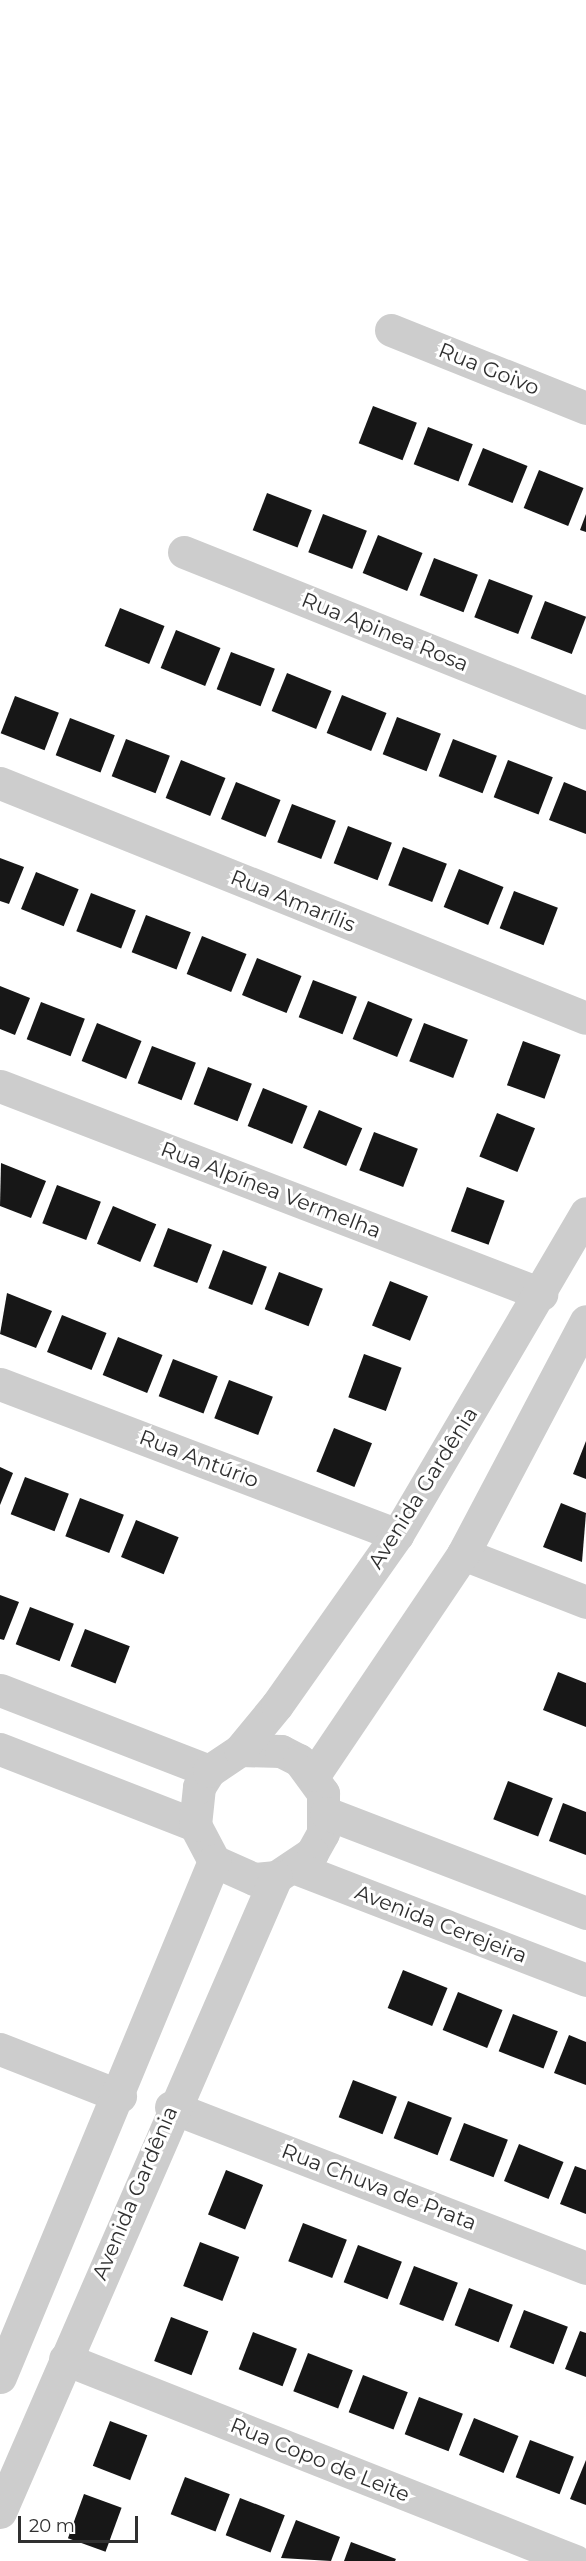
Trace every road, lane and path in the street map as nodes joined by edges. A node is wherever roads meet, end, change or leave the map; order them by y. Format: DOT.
graph roads {
  1 [pos="391,330"];
  2 [pos="586,408"];
  3 [pos="184,552"];
  4 [pos="586,713"];
  5 [pos="0,783"];
  6 [pos="586,1018"];
  7 [pos="0,1086"];
  8 [pos="586,1213"];
  9 [pos="541,1294"];
  10 [pos="586,1321"];
  11 [pos="0,1384"];
  12 [pos="397,1535"];
  13 [pos="463,1554"];
  14 [pos="586,1602"];
  15 [pos="0,1690"];
  16 [pos="0,1749"];
  17 [pos="240,1750"];
  18 [pos="209,1771"];
  19 [pos="314,1775"];
  20 [pos="326,1813"];
  21 [pos="195,1825"];
  22 [pos="214,1861"];
  23 [pos="286,1872"];
  24 [pos="586,1913"];
  25 [pos="586,1980"];
  26 [pos="0,2049"];
  27 [pos="120,2096"];
  28 [pos="171,2107"];
  29 [pos="586,2268"];
  30 [pos="7,2344"];
  31 [pos="65,2359"];
  32 [pos="0,2377"];
  33 [pos="0,2512"];
  34 [pos="575,2561"];
  1 -- 2 [label="street, Rua Goivo"];
  3 -- 4 [label="street, Rua Apinea Rosa"];
  5 -- 6 [label="street, Rua Amarílis"];
  7 -- 9 [label="street, Rua Alpínea Vermelha"];
  8 -- 9 [label="street, Avenida Gardênia"];
  9 -- 12 [label="street, Avenida Gardênia"];
  10 -- 13 [label="street"];
  11 -- 12 [label="street, Rua Antúrio"];
  12 -- 17 [label="street, Avenida Gardênia"];
  13 -- 14 [label="street"];
  13 -- 19 [label="street"];
  15 -- 18 [label="street"];
  16 -- 21 [label="street"];
  17 -- 18 [label="street"];
  17 -- 19 [label="street"];
  18 -- 21 [label="street"];
  19 -- 20 [label="street"];
  20 -- 23 [label="street"];
  20 -- 24 [label="street"];
  21 -- 22 [label="street"];
  22 -- 23 [label="street"];
  22 -- 27 [label="street"];
  23 -- 25 [label="street, Avenida Cerejeira"];
  23 -- 28 [label="street, Avenida Gardênia"];
  26 -- 27 [label="street"];
  27 -- 30 [label="street"];
  28 -- 29 [label="street, Rua Chuva de Prata"];
  28 -- 31 [label="street, Avenida Gardênia"];
  30 -- 32 [label="street"];
  31 -- 33 [label="street, Avenida Gardênia"];
  31 -- 34 [label="street, Rua Copo de Leite"];
}
